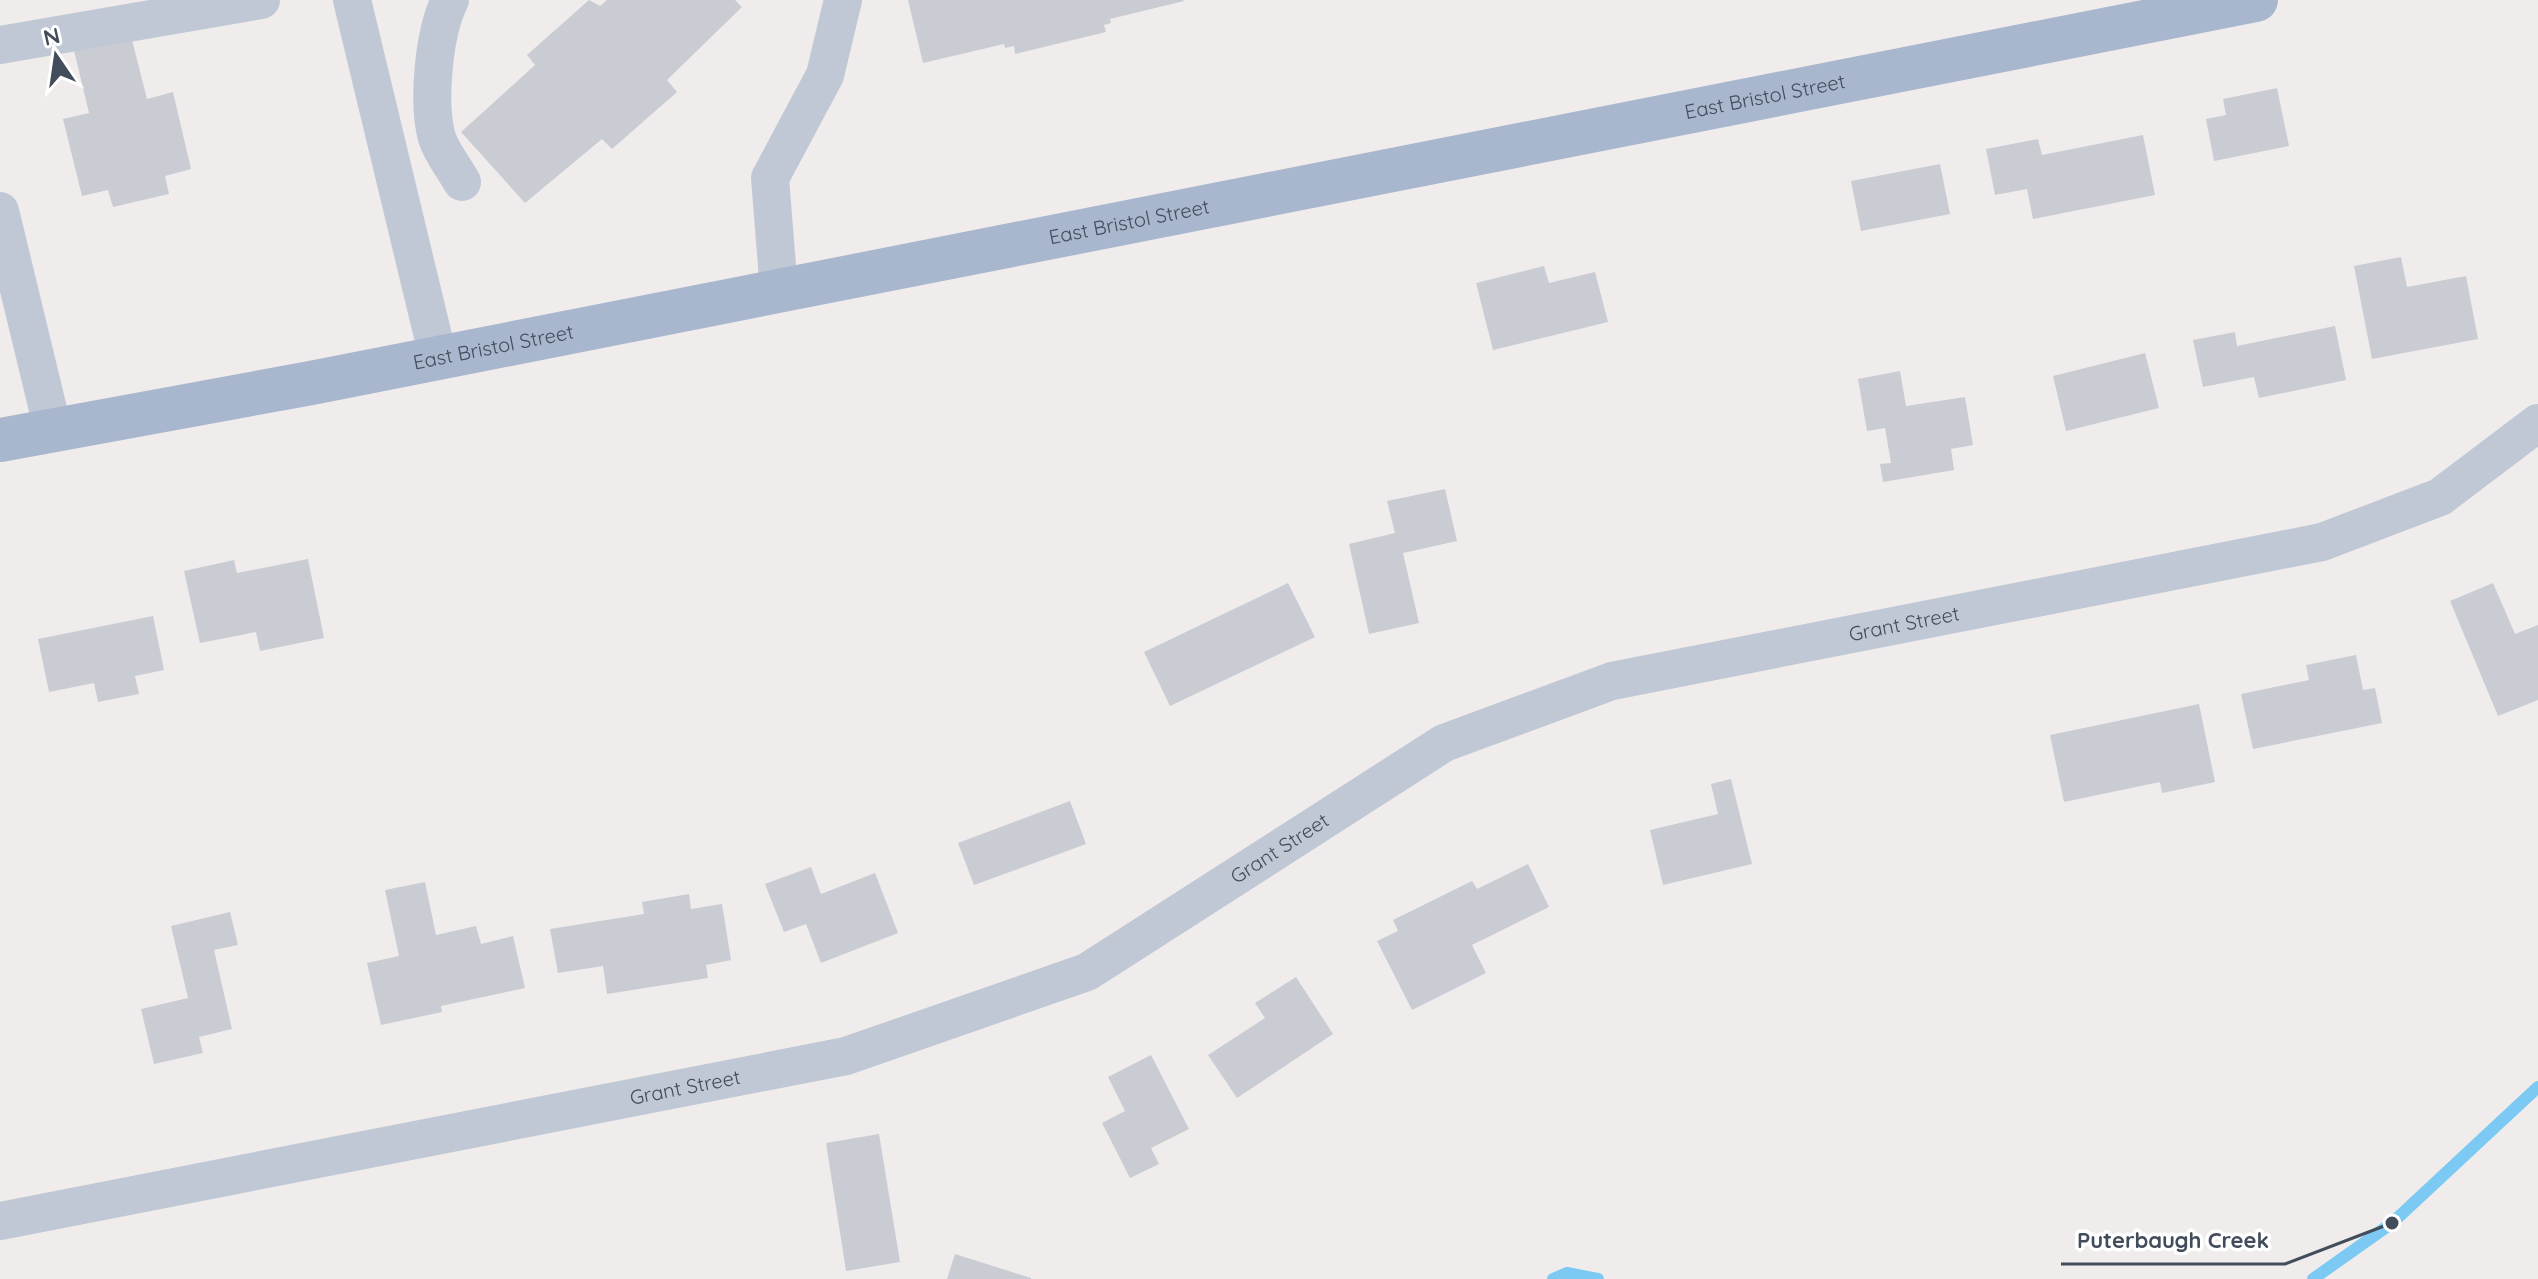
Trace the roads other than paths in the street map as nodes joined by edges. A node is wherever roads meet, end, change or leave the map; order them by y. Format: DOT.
graph roads {
  1 [pos="261,0"];
  2 [pos="352,0"];
  3 [pos="450,0"];
  4 [pos="843,0"];
  5 [pos="2256,0"];
  6 [pos="0,45"];
  7 [pos="462,182"];
  8 [pos="0,211"];
  9 [pos="779,291"];
  10 [pos="438,357"];
  11 [pos="2538,423"];
  12 [pos="53,430"];
  13 [pos="0,440"];
  14 [pos="0,1221"];
  1 -- 6 [label="street"];
  2 -- 10 [label="street"];
  3 -- 7 [label="street"];
  4 -- 9 [label="street"];
  5 -- 9 [label="main road, East Bristol Street"];
  8 -- 12 [label="street"];
  9 -- 10 [label="main road, East Bristol Street"];
  10 -- 12 [label="main road, East Bristol Street"];
  11 -- 14 [label="street, Grant Street"];
  12 -- 13 [label="main road, East Bristol Street"];
}
